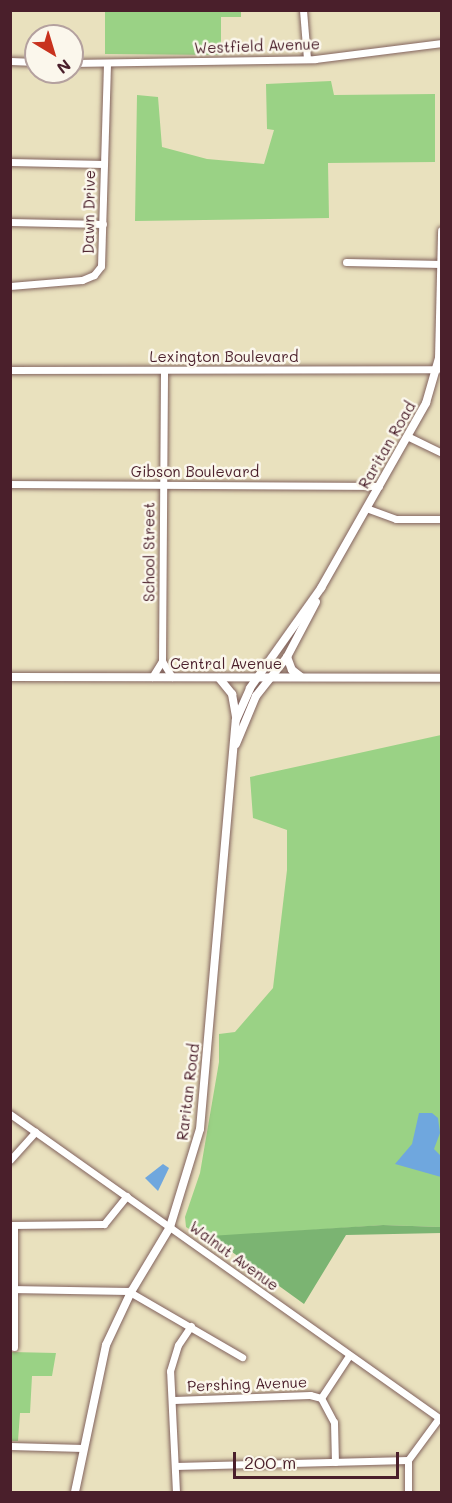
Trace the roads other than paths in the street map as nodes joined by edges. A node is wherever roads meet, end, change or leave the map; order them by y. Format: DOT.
graph roads {
  1 [pos="303,10"];
  2 [pos="441,43"];
  3 [pos="307,59"];
  4 [pos="84,63"];
  5 [pos="107,63"];
  6 [pos="10,162"];
  7 [pos="104,164"];
  8 [pos="10,222"];
  9 [pos="103,224"];
  10 [pos="441,231"];
  11 [pos="346,262"];
  12 [pos="441,264"];
  13 [pos="10,286"];
  14 [pos="436,369"];
  15 [pos="10,370"];
  16 [pos="164,370"];
  17 [pos="409,437"];
  18 [pos="441,453"];
  19 [pos="10,484"];
  20 [pos="163,485"];
  21 [pos="379,486"];
  22 [pos="366,508"];
  23 [pos="441,519"];
  24 [pos="321,588"];
  25 [pos="287,657"];
  26 [pos="162,661"];
  27 [pos="10,677"];
  28 [pos="152,677"];
  29 [pos="172,677"];
  30 [pos="258,677"];
  31 [pos="271,677"];
  32 [pos="301,677"];
  33 [pos="219,678"];
  34 [pos="441,678"];
  35 [pos="236,720"];
  36 [pos="236,744"];
  37 [pos="10,1114"];
  38 [pos="34,1132"];
  39 [pos="10,1160"];
  40 [pos="127,1196"];
  41 [pos="12,1225"];
  42 [pos="170,1227"];
  43 [pos="12,1289"];
  44 [pos="131,1292"];
  45 [pos="191,1326"];
  46 [pos="14,1347"];
  47 [pos="242,1357"];
  48 [pos="348,1357"];
  49 [pos="321,1398"];
  50 [pos="174,1400"];
  51 [pos="440,1419"];
  52 [pos="10,1446"];
  53 [pos="83,1448"];
  54 [pos="408,1460"];
  55 [pos="335,1462"];
  56 [pos="175,1466"];
  57 [pos="75,1492"];
  58 [pos="176,1492"];
  59 [pos="408,1492"];
  1 -- 3 [label="street"];
  2 -- 3 [label="street, Westfield Avenue"];
  3 -- 5 [label="street, Westfield Avenue"];
  4 -- 5 [label="street, Westfield Avenue"];
  5 -- 7 [label="street, Dawn Drive"];
  6 -- 7 [label="street"];
  7 -- 9 [label="street, Dawn Drive"];
  8 -- 9 [label="street"];
  9 -- 13 [label="street, Dawn Drive"];
  10 -- 12 [label="main road, Raritan Road"];
  11 -- 12 [label="street"];
  12 -- 14 [label="main road, Raritan Road"];
  14 -- 16 [label="street, Lexington Boulevard"];
  14 -- 17 [label="main road, Raritan Road"];
  15 -- 16 [label="street, Lexington Boulevard"];
  16 -- 20 [label="street, School Street"];
  17 -- 18 [label="street"];
  17 -- 21 [label="main road, Raritan Road"];
  19 -- 20 [label="street, Gibson Boulevard"];
  20 -- 21 [label="street, Gibson Boulevard"];
  20 -- 26 [label="street, School Street"];
  21 -- 22 [label="main road, Raritan Road"];
  22 -- 23 [label="street"];
  22 -- 24 [label="main road, Raritan Road"];
  24 -- 25 [label="main road, Raritan Road"];
  24 -- 30 [label="main road, Raritan Road"];
  25 -- 31 [label="main road, Raritan Road"];
  25 -- 32 [label="main road"];
  26 -- 28 [label="street"];
  26 -- 29 [label="street"];
  27 -- 28 [label="main road, Central Avenue"];
  28 -- 29 [label="main road, Central Avenue"];
  29 -- 33 [label="main road, Central Avenue"];
  30 -- 31 [label="main road, Central Avenue"];
  30 -- 33 [label="main road, Central Avenue"];
  30 -- 35 [label="main road, Raritan Road"];
  31 -- 32 [label="main road, Central Avenue"];
  31 -- 36 [label="main road, Raritan Road"];
  32 -- 34 [label="main road, Central Avenue"];
  33 -- 35 [label="main road"];
  35 -- 36 [label="main road, Raritan Road"];
  36 -- 42 [label="main road, Raritan Road"];
  37 -- 38 [label="street, Walnut Avenue"];
  38 -- 39 [label="street"];
  38 -- 40 [label="street, Walnut Avenue"];
  40 -- 41 [label="street"];
  40 -- 42 [label="street, Walnut Avenue"];
  41 -- 43 [label="street"];
  42 -- 44 [label="main road, Raritan Road"];
  42 -- 48 [label="street, Walnut Avenue"];
  43 -- 44 [label="street"];
  43 -- 46 [label="street"];
  44 -- 45 [label="street"];
  44 -- 53 [label="main road, Raritan Road"];
  45 -- 47 [label="street"];
  45 -- 50 [label="street"];
  48 -- 49 [label="street"];
  48 -- 51 [label="street, Walnut Avenue"];
  49 -- 50 [label="street, Pershing Avenue"];
  49 -- 55 [label="street"];
  50 -- 56 [label="street"];
  51 -- 54 [label="street"];
  52 -- 53 [label="street"];
  53 -- 57 [label="main road, Raritan Road"];
  54 -- 55 [label="street"];
  54 -- 59 [label="street"];
  55 -- 56 [label="street"];
  56 -- 58 [label="street"];
}
